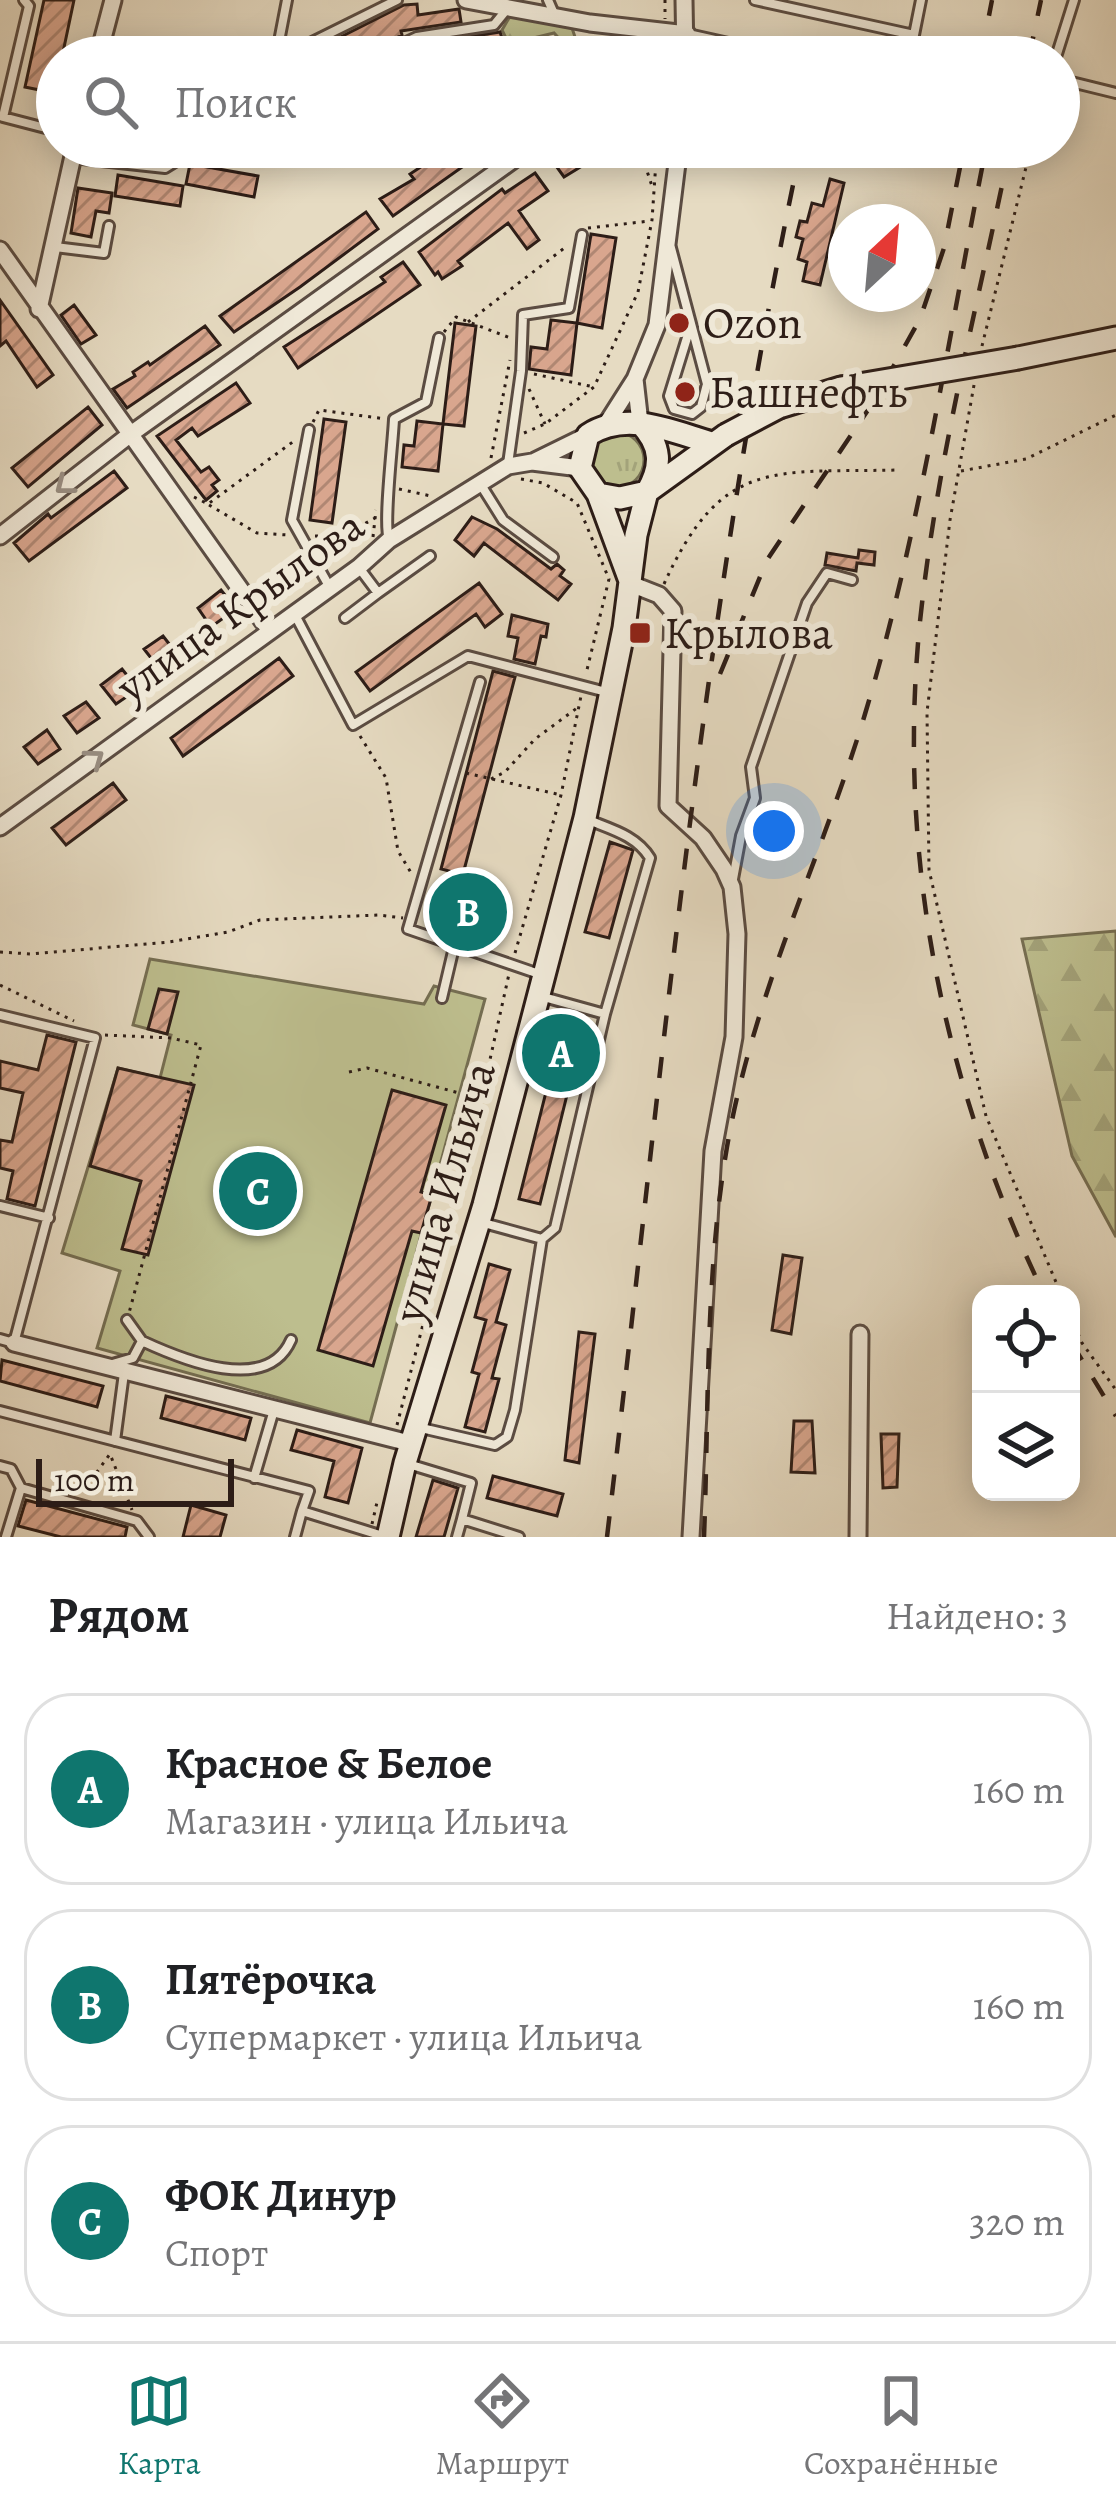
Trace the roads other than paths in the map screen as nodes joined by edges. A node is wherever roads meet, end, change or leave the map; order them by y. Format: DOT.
graph roads {
  1 [pos="24,0"];
  2 [pos="113,0"];
  3 [pos="287,0"];
  4 [pos="397,0"];
  5 [pos="466,0"];
  6 [pos="548,0"];
  7 [pos="684,0"];
  8 [pos="755,0"];
  9 [pos="921,0"];
  10 [pos="1074,0"];
  11 [pos="508,8"];
  12 [pos="556,17"];
  13 [pos="687,34"];
  14 [pos="914,35"];
  15 [pos="104,36"];
  16 [pos="280,36"];
  17 [pos="324,36"];
  18 [pos="423,36"];
  19 [pos="696,36"];
  20 [pos="1063,36"];
  21 [pos="1080,85"];
  22 [pos="1116,93"];
  23 [pos="36,126"];
  24 [pos="70,168"];
  25 [pos="502,168"];
  26 [pos="677,168"];
  27 [pos="109,226"];
  28 [pos="582,235"];
  29 [pos="670,240"];
  30 [pos="54,247"];
  31 [pos="0,250"];
  32 [pos="39,309"];
  33 [pos="690,328"];
  34 [pos="439,338"];
  35 [pos="1116,338"];
  36 [pos="635,379"];
  37 [pos="640,423"];
  38 [pos="597,429"];
  39 [pos="309,430"];
  40 [pos="128,436"];
  41 [pos="719,439"];
  42 [pos="532,462"];
  43 [pos="508,466"];
  44 [pos="580,468"];
  45 [pos="481,484"];
  46 [pos="647,492"];
  47 [pos="598,494"];
  48 [pos="2,531"];
  49 [pos="389,540"];
  50 [pos="430,556"];
  51 [pos="553,556"];
  52 [pos="359,568"];
  53 [pos="852,580"];
  54 [pos="631,584"];
  55 [pos="330,587"];
  56 [pos="378,593"];
  57 [pos="295,614"];
  58 [pos="345,618"];
  59 [pos="270,631"];
  60 [pos="480,682"];
  61 [pos="610,693"];
  62 [pos="585,818"];
  63 [pos="0,827"];
  64 [pos="732,886"];
  65 [pos="455,943"];
  66 [pos="541,986"];
  67 [pos="442,998"];
  68 [pos="605,1014"];
  69 [pos="0,1015"];
  70 [pos="0,1206"];
  71 [pos="49,1218"];
  72 [pos="479,1222"];
  73 [pos="542,1239"];
  74 [pos="127,1320"];
  75 [pos="860,1334"];
  76 [pos="291,1340"];
  77 [pos="7,1341"];
  78 [pos="142,1341"];
  79 [pos="101,1367"];
  80 [pos="124,1373"];
  81 [pos="275,1407"];
  82 [pos="0,1411"];
  83 [pos="115,1441"];
  84 [pos="407,1443"];
  85 [pos="0,1466"];
  86 [pos="254,1478"];
  87 [pos="21,1488"];
  88 [pos="302,1511"];
  89 [pos="462,1519"];
  90 [pos="380,1536"];
  91 [pos="7,1537"];
  92 [pos="148,1537"];
  93 [pos="295,1537"];
  94 [pos="457,1537"];
  95 [pos="519,1537"];
  96 [pos="691,1537"];
  97 [pos="858,1537"];
  1 -- 23 [label="lane"];
  2 -- 15 [label="street"];
  3 -- 16 [label="lane"];
  4 -- 17 [label="lane"];
  5 -- 11 [label="street"];
  6 -- 12 [label="lane"];
  7 -- 13 [label="street"];
  8 -- 14 [label="lane"];
  9 -- 14 [label="lane"];
  10 -- 20 [label="lane"];
  11 -- 12 [label="street"];
  11 -- 18 [label="lane"];
  12 -- 13 [label="street"];
  13 -- 19 [label="lane"];
  21 -- 22 [label="lane"];
  24 -- 30 [label="street"];
  25 -- 40 [label="street"];
  26 -- 29 [label="street"];
  27 -- 30 [label="lane"];
  28 -- 43 [label="lane"];
  29 -- 33 [label="lane"];
  29 -- 36 [label="street"];
  30 -- 32 [label="street"];
  31 -- 32 [label="street"];
  32 -- 40 [label="street"];
  33 -- 33 [label="lane"];
  34 -- 49 [label="lane"];
  35 -- 41 [label="street, bridge"];
  36 -- 37 [label="street"];
  36 -- 38 [label="street"];
  37 -- 38 [label="street"];
  37 -- 41 [label="street"];
  37 -- 46 [label="street"];
  38 -- 42 [label="street"];
  38 -- 44 [label="street"];
  39 -- 55 [label="lane"];
  40 -- 48 [label="street, one-way"];
  40 -- 59 [label="street"];
  41 -- 46 [label="street"];
  42 -- 43 [label="street, улица Крылова"];
  42 -- 44 [label="street"];
  43 -- 45 [label="street, улица Крылова"];
  44 -- 47 [label="street"];
  45 -- 49 [label="street, улица Крылова"];
  45 -- 51 [label="lane"];
  46 -- 47 [label="street"];
  46 -- 54 [label="street, улица Ильича"];
  47 -- 54 [label="street"];
  49 -- 52 [label="street, улица Крылова"];
  50 -- 56 [label="lane"];
  52 -- 55 [label="street, улица Крылова"];
  52 -- 56 [label="lane"];
  53 -- 64 [label="lane"];
  54 -- 61 [label="street, улица Ильича"];
  54 -- 64 [label="street"];
  55 -- 57 [label="street, улица Крылова"];
  56 -- 58 [label="lane"];
  57 -- 59 [label="street, улица Крылова"];
  57 -- 61 [label="lane"];
  63 -- 59 [label="street, улица Крылова, one-way"];
  60 -- 65 [label="lane"];
  61 -- 62 [label="street, улица Ильича"];
  62 -- 66 [label="street, улица Ильича"];
  62 -- 68 [label="lane"];
  64 -- 96 [label="street"];
  65 -- 66 [label="lane"];
  65 -- 67 [label="lane"];
  66 -- 68 [label="lane"];
  66 -- 72 [label="street, улица Ильича"];
  68 -- 73 [label="lane"];
  69 -- 71 [label="lane"];
  70 -- 71 [label="lane"];
  71 -- 77 [label="lane"];
  72 -- 73 [label="lane"];
  72 -- 84 [label="street, улица Ильича"];
  73 -- 84 [label="lane"];
  74 -- 78 [label="lane"];
  75 -- 97 [label="street"];
  76 -- 78 [label="lane"];
  77 -- 79 [label="street"];
  78 -- 79 [label="lane"];
  79 -- 80 [label="street"];
  80 -- 81 [label="street"];
  80 -- 83 [label="lane"];
  81 -- 84 [label="street"];
  81 -- 86 [label="lane"];
  82 -- 83 [label="lane"];
  83 -- 86 [label="lane"];
  84 -- 89 [label="lane"];
  84 -- 90 [label="street, улица Ильича"];
  85 -- 87 [label="lane"];
  86 -- 88 [label="lane"];
  87 -- 91 [label="lane"];
  87 -- 92 [label="lane"];
  88 -- 90 [label="lane"];
  88 -- 93 [label="lane"];
  89 -- 94 [label="lane"];
  89 -- 95 [label="lane"];
}
